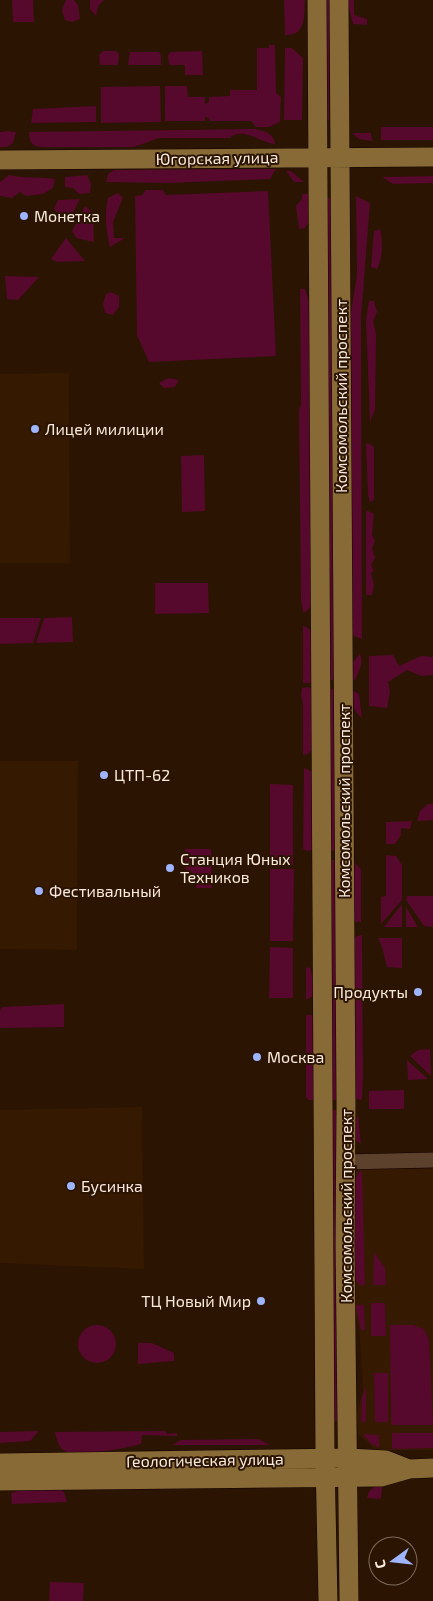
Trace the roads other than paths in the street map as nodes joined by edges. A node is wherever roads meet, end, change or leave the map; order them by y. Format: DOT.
graph roads {
  1 [pos="317,0"];
  2 [pos="338,0"];
  3 [pos="433,156"];
  4 [pos="318,158"];
  5 [pos="340,158"];
  6 [pos="0,160"];
  7 [pos="433,1160"];
  8 [pos="345,1162"];
  9 [pos="325,1458"];
  10 [pos="349,1458"];
  11 [pos="0,1462"];
  12 [pos="433,1468"];
  13 [pos="409,1469"];
  14 [pos="325,1478"];
  15 [pos="349,1478"];
  16 [pos="0,1481"];
  17 [pos="328,1601"];
  18 [pos="350,1601"];
  1 -- 4 [label="main road, Комсомольский проспект"];
  2 -- 5 [label="main road, Комсомольский проспект"];
  3 -- 5 [label="main road, Югорская улица"];
  4 -- 5 [label="main road, Югорская улица"];
  4 -- 6 [label="main road, Югорская улица"];
  4 -- 9 [label="main road, Комсомольский проспект"];
  5 -- 8 [label="main road, Комсомольский проспект"];
  7 -- 8 [label="street"];
  8 -- 10 [label="main road, Комсомольский проспект"];
  9 -- 10 [label="main road, Геологическая улица"];
  9 -- 11 [label="main road, Геологическая улица"];
  9 -- 14 [label="main road, Комсомольский проспект"];
  10 -- 13 [label="main road, Геологическая улица"];
  10 -- 15 [label="main road, Комсомольский проспект"];
  12 -- 13 [label="main road, Геологическая улица"];
  13 -- 15 [label="main road, Геологическая улица"];
  14 -- 15 [label="main road, Геологическая улица"];
  14 -- 16 [label="main road, Геологическая улица"];
  14 -- 17 [label="main road, Комсомольский проспект"];
  15 -- 18 [label="main road, Комсомольский проспект"];
}
